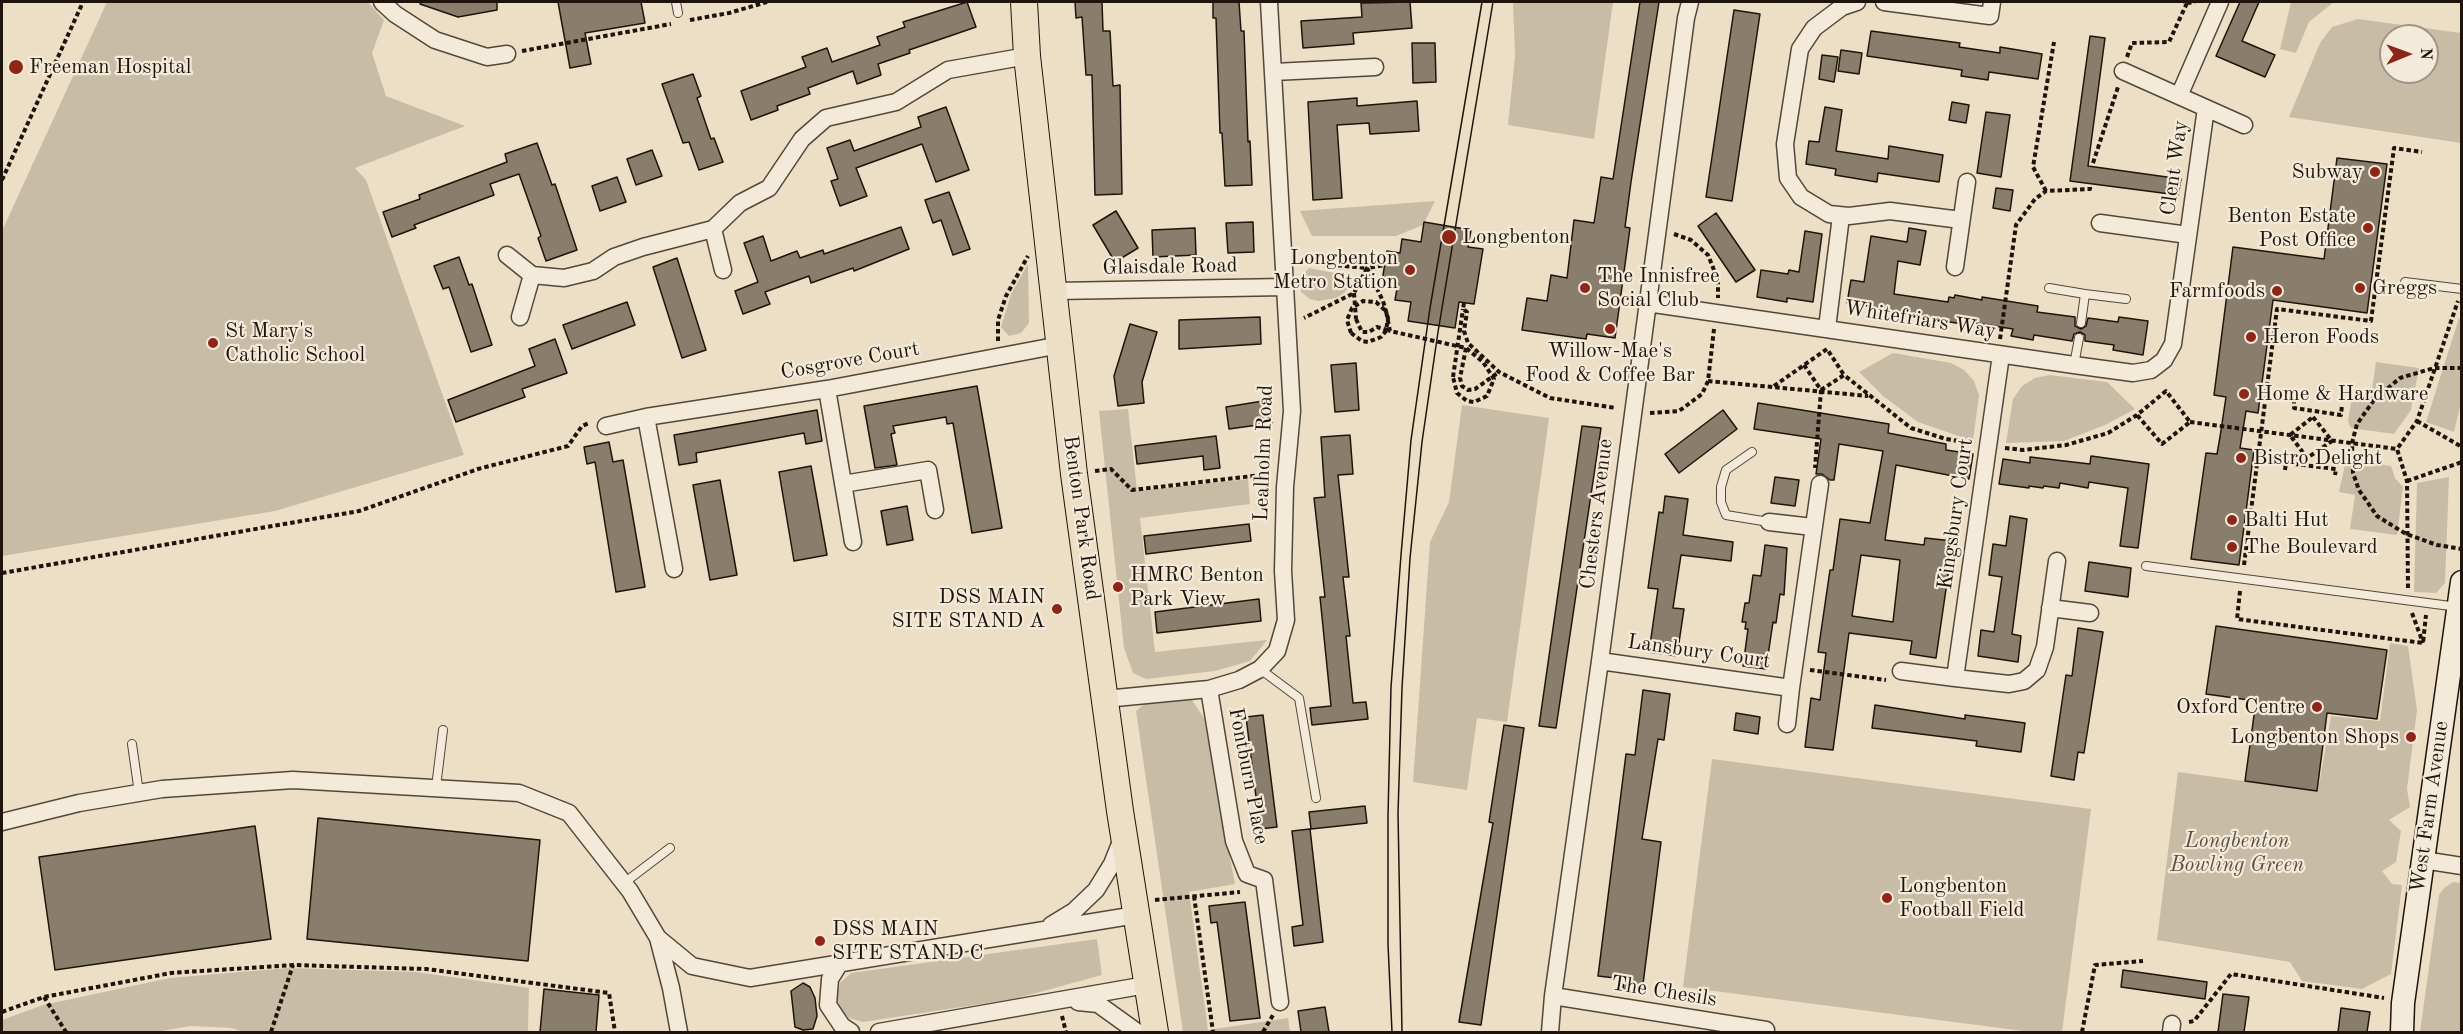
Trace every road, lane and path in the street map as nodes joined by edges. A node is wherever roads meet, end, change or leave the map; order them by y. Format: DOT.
graph roads {
  1 [pos="83,2"];
  2 [pos="382,2"];
  3 [pos="676,2"];
  4 [pos="767,2"];
  5 [pos="1024,2"];
  6 [pos="1269,2"];
  7 [pos="1690,2"];
  8 [pos="1857,2"];
  9 [pos="1884,2"];
  10 [pos="1992,2"];
  11 [pos="2195,2"];
  12 [pos="2220,2"];
  13 [pos="2187,3"];
  14 [pos="1942,5"];
  15 [pos="678,13"];
  16 [pos="2054,42"];
  17 [pos="507,54"];
  18 [pos="1027,56"];
  19 [pos="1375,67"];
  20 [pos="2123,71"];
  21 [pos="1274,72"];
  22 [pos="2179,96"];
  23 [pos="2206,108"];
  24 [pos="2244,125"];
  25 [pos="2422,152"];
  26 [pos="2,180"];
  27 [pos="1967,182"];
  28 [pos="2090,184"];
  29 [pos="2046,191"];
  30 [pos="1841,216"];
  31 [pos="1961,220"];
  32 [pos="2100,223"];
  33 [pos="713,229"];
  34 [pos="2188,235"];
  35 [pos="1032,250"];
  36 [pos="507,255"];
  37 [pos="1284,261"];
  38 [pos="1385,265"];
  39 [pos="1955,267"];
  40 [pos="1367,268"];
  41 [pos="723,270"];
  42 [pos="532,275"];
  43 [pos="2405,282"];
  44 [pos="1285,287"];
  45 [pos="2049,288"];
  46 [pos="2462,290"];
  47 [pos="1054,291"];
  48 [pos="1354,293"];
  49 [pos="2085,294"];
  50 [pos="2126,298"];
  51 [pos="1464,303"];
  52 [pos="1647,303"];
  53 [pos="1463,309"];
  54 [pos="520,317"];
  55 [pos="2081,323"];
  56 [pos="1288,326"];
  57 [pos="1827,328"];
  58 [pos="1390,331"];
  59 [pos="2079,338"];
  60 [pos="2173,344"];
  61 [pos="1060,345"];
  62 [pos="1466,348"];
  63 [pos="1999,355"];
  64 [pos="999,356"];
  65 [pos="1804,365"];
  66 [pos="2074,365"];
  67 [pos="2434,368"];
  68 [pos="2462,368"];
  69 [pos="1499,372"];
  70 [pos="1844,375"];
  71 [pos="1708,381"];
  72 [pos="1774,386"];
  73 [pos="827,389"];
  74 [pos="1821,390"];
  75 [pos="1870,397"];
  76 [pos="2294,399"];
  77 [pos="2342,405"];
  78 [pos="1633,411"];
  79 [pos="2314,411"];
  80 [pos="2137,414"];
  81 [pos="646,417"];
  82 [pos="2313,417"];
  83 [pos="2416,421"];
  84 [pos="2190,422"];
  85 [pos="606,426"];
  86 [pos="2261,431"];
  87 [pos="2290,435"];
  88 [pos="2332,441"];
  89 [pos="2352,443"];
  90 [pos="1989,446"];
  91 [pos="2462,447"];
  92 [pos="2397,449"];
  93 [pos="1752,452"];
  94 [pos="2307,458"];
  95 [pos="2462,462"];
  96 [pos="2307,465"];
  97 [pos="2285,470"];
  98 [pos="1286,472"];
  99 [pos="1074,474"];
  100 [pos="2335,476"];
  101 [pos="2407,481"];
  102 [pos="843,484"];
  103 [pos="1820,484"];
  104 [pos="935,510"];
  105 [pos="1769,522"];
  106 [pos="1813,527"];
  107 [pos="2406,534"];
  108 [pos="853,542"];
  109 [pos="2462,549"];
  110 [pos="2057,561"];
  111 [pos="2146,566"];
  112 [pos="2243,567"];
  113 [pos="674,569"];
  114 [pos="2,573"];
  115 [pos="2462,582"];
  116 [pos="2408,600"];
  117 [pos="2428,603"];
  118 [pos="2458,607"];
  119 [pos="2050,608"];
  120 [pos="2090,613"];
  121 [pos="2237,619"];
  122 [pos="2423,643"];
  123 [pos="1600,661"];
  124 [pos="1794,668"];
  125 [pos="1260,669"];
  126 [pos="1901,671"];
  127 [pos="1954,678"];
  128 [pos="1791,688"];
  129 [pos="1209,689"];
  130 [pos="1105,699"];
  131 [pos="1787,724"];
  132 [pos="443,730"];
  133 [pos="132,744"];
  134 [pos="436,787"];
  135 [pos="139,793"];
  136 [pos="1316,798"];
  137 [pos="2,822"];
  138 [pos="1124,835"];
  139 [pos="670,848"];
  140 [pos="2423,860"];
  141 [pos="2462,866"];
  142 [pos="624,883"];
  143 [pos="1265,889"];
  144 [pos="1194,896"];
  145 [pos="1135,909"];
  146 [pos="1045,928"];
  147 [pos="658,938"];
  148 [pos="2143,962"];
  149 [pos="840,963"];
  150 [pos="293,965"];
  151 [pos="1146,985"];
  152 [pos="1553,996"];
  153 [pos="44,997"];
  154 [pos="1059,1000"];
  155 [pos="1280,1002"];
  156 [pos="2403,1003"];
  157 [pos="2,1012"];
  158 [pos="2172,1028"];
  159 [pos="900,1031"];
  160 [pos="66,1032"];
  161 [pos="271,1032"];
  162 [pos="615,1032"];
  163 [pos="679,1032"];
  164 [pos="851,1032"];
  165 [pos="879,1032"];
  166 [pos="1137,1032"];
  167 [pos="1155,1032"];
  168 [pos="1213,1032"];
  169 [pos="1550,1032"];
  170 [pos="1766,1032"];
  171 [pos="2082,1032"];
  172 [pos="2402,1032"];
  1 -- 26 [label="path"];
  2 -- 17 [label="street"];
  3 -- 15 [label="lane"];
  4 -- 17 [label="path"];
  5 -- 18 [label="main road, Benton Park Road"];
  6 -- 21 [label="street, Lealholm Road"];
  7 -- 52 [label="street, Chesters Avenue"];
  8 -- 30 [label="street"];
  9 -- 14 [label="street"];
  10 -- 14 [label="street"];
  11 -- 13 [label="path"];
  12 -- 22 [label="street, Clent Way"];
  16 -- 29 [label="path"];
  18 -- 33 [label="street"];
  18 -- 47 [label="main road, Benton Park Road"];
  19 -- 21 [label="street"];
  20 -- 22 [label="street, Clent Way"];
  21 -- 37 [label="street, Lealholm Road"];
  22 -- 23 [label="street, Clent Way"];
  23 -- 24 [label="street, Clent Way"];
  23 -- 34 [label="street, Clent Way"];
  25 -- 86 [label="path"];
  27 -- 31 [label="street"];
  28 -- 29 [label="path"];
  29 -- 63 [label="path"];
  30 -- 31 [label="street"];
  30 -- 57 [label="street"];
  31 -- 39 [label="street"];
  32 -- 34 [label="street, Clent Way"];
  33 -- 41 [label="street"];
  33 -- 42 [label="street"];
  34 -- 60 [label="street, Clent Way"];
  35 -- 64 [label="path"];
  36 -- 42 [label="street"];
  37 -- 40 [label="path"];
  37 -- 44 [label="street, Lealholm Road"];
  38 -- 40 [label="path"];
  40 -- 48 [label="path"];
  40 -- 58 [label="path, bridge"];
  42 -- 54 [label="street"];
  43 -- 46 [label="lane"];
  44 -- 47 [label="street, Glaisdale Road"];
  44 -- 56 [label="street, Lealholm Road"];
  45 -- 49 [label="lane"];
  46 -- 67 [label="path"];
  47 -- 61 [label="main road, Benton Park Road"];
  48 -- 56 [label="path"];
  48 -- 58 [label="path, bridge"];
  49 -- 50 [label="lane"];
  49 -- 55 [label="lane"];
  51 -- 53 [label="path"];
  52 -- 57 [label="street, Whitefriars Way"];
  52 -- 78 [label="street, Chesters Avenue"];
  53 -- 62 [label="path, bridge"];
  53 -- 69 [label="path"];
  56 -- 98 [label="street, Lealholm Road"];
  57 -- 63 [label="street, Whitefriars Way"];
  58 -- 62 [label="path, bridge"];
  59 -- 66 [label="lane"];
  60 -- 66 [label="street, Whitefriars Way"];
  61 -- 64 [label="street, Cosgrove Court"];
  61 -- 99 [label="main road, Benton Park Road"];
  62 -- 69 [label="path"];
  63 -- 66 [label="street, Whitefriars Way"];
  63 -- 90 [label="street, Kingsbury Court"];
  64 -- 73 [label="street, Cosgrove Court"];
  65 -- 70 [label="path"];
  65 -- 72 [label="path"];
  65 -- 74 [label="path"];
  67 -- 68 [label="path"];
  67 -- 83 [label="path"];
  67 -- 89 [label="path"];
  69 -- 78 [label="path"];
  70 -- 74 [label="path"];
  70 -- 75 [label="path"];
  71 -- 72 [label="path"];
  72 -- 74 [label="path"];
  73 -- 81 [label="street, Cosgrove Court"];
  73 -- 102 [label="street"];
  74 -- 75 [label="path"];
  74 -- 103 [label="path"];
  75 -- 90 [label="path"];
  76 -- 79 [label="path"];
  77 -- 79 [label="path"];
  78 -- 123 [label="street, Chesters Avenue"];
  79 -- 82 [label="path"];
  80 -- 84 [label="path"];
  80 -- 84 [label="path"];
  80 -- 90 [label="path"];
  81 -- 85 [label="street, Cosgrove Court"];
  81 -- 113 [label="street"];
  82 -- 87 [label="path"];
  82 -- 88 [label="path"];
  83 -- 91 [label="path"];
  83 -- 92 [label="path"];
  84 -- 86 [label="path"];
  85 -- 114 [label="path"];
  86 -- 87 [label="path"];
  86 -- 112 [label="path"];
  87 -- 88 [label="path"];
  87 -- 94 [label="path"];
  88 -- 89 [label="path"];
  88 -- 94 [label="path"];
  89 -- 92 [label="path"];
  89 -- 107 [label="path"];
  90 -- 127 [label="street, Kingsbury Court"];
  92 -- 101 [label="path"];
  93 -- 105 [label="lane"];
  94 -- 96 [label="path"];
  95 -- 101 [label="path"];
  96 -- 97 [label="path"];
  96 -- 100 [label="path"];
  98 -- 99 [label="path"];
  98 -- 125 [label="street, Lealholm Road"];
  99 -- 130 [label="main road, Benton Park Road"];
  101 -- 107 [label="path"];
  102 -- 104 [label="street"];
  102 -- 108 [label="street"];
  103 -- 106 [label="street, Lansbury Court"];
  105 -- 106 [label="street"];
  106 -- 124 [label="street, Lansbury Court"];
  107 -- 109 [label="path"];
  107 -- 116 [label="path"];
  110 -- 119 [label="street"];
  111 -- 116 [label="lane"];
  115 -- 118 [label="street, West Farm Avenue"];
  116 -- 117 [label="lane"];
  116 -- 122 [label="path"];
  117 -- 118 [label="lane"];
  117 -- 122 [label="path"];
  118 -- 140 [label="street, West Farm Avenue"];
  119 -- 120 [label="street"];
  119 -- 127 [label="street"];
  121 -- 122 [label="path"];
  123 -- 128 [label="street, Lansbury Court"];
  123 -- 152 [label="street, Chesters Avenue"];
  124 -- 126 [label="path"];
  124 -- 128 [label="street, Lansbury Court"];
  125 -- 129 [label="street, Lealholm Road"];
  125 -- 136 [label="lane"];
  126 -- 127 [label="street"];
  128 -- 131 [label="street, Lansbury Court"];
  129 -- 130 [label="street, Lealholm Road"];
  129 -- 143 [label="street, Fontburn Place"];
  130 -- 138 [label="main road, Benton Park Road"];
  132 -- 134 [label="lane"];
  133 -- 135 [label="lane"];
  134 -- 135 [label="street"];
  134 -- 142 [label="street"];
  135 -- 137 [label="street"];
  138 -- 145 [label="main road, Benton Park Road"];
  138 -- 146 [label="street"];
  139 -- 142 [label="lane"];
  140 -- 141 [label="street"];
  140 -- 156 [label="street, West Farm Avenue"];
  142 -- 147 [label="street"];
  143 -- 144 [label="path"];
  143 -- 155 [label="street"];
  144 -- 145 [label="path"];
  144 -- 168 [label="path"];
  145 -- 146 [label="street"];
  145 -- 151 [label="main road, Benton Park Road"];
  146 -- 149 [label="street"];
  147 -- 149 [label="street"];
  147 -- 163 [label="street"];
  148 -- 171 [label="path"];
  149 -- 164 [label="street"];
  150 -- 153 [label="path"];
  150 -- 161 [label="path"];
  150 -- 162 [label="path"];
  151 -- 154 [label="street"];
  151 -- 167 [label="main road, Benton Park Road"];
  152 -- 169 [label="street, Chesters Avenue"];
  152 -- 170 [label="street, The Chesils"];
  153 -- 157 [label="path"];
  153 -- 160 [label="path"];
  154 -- 159 [label="street"];
  154 -- 166 [label="street"];
  156 -- 158 [label="path"];
  156 -- 172 [label="street, West Farm Avenue"];
  159 -- 165 [label="street"];
}
